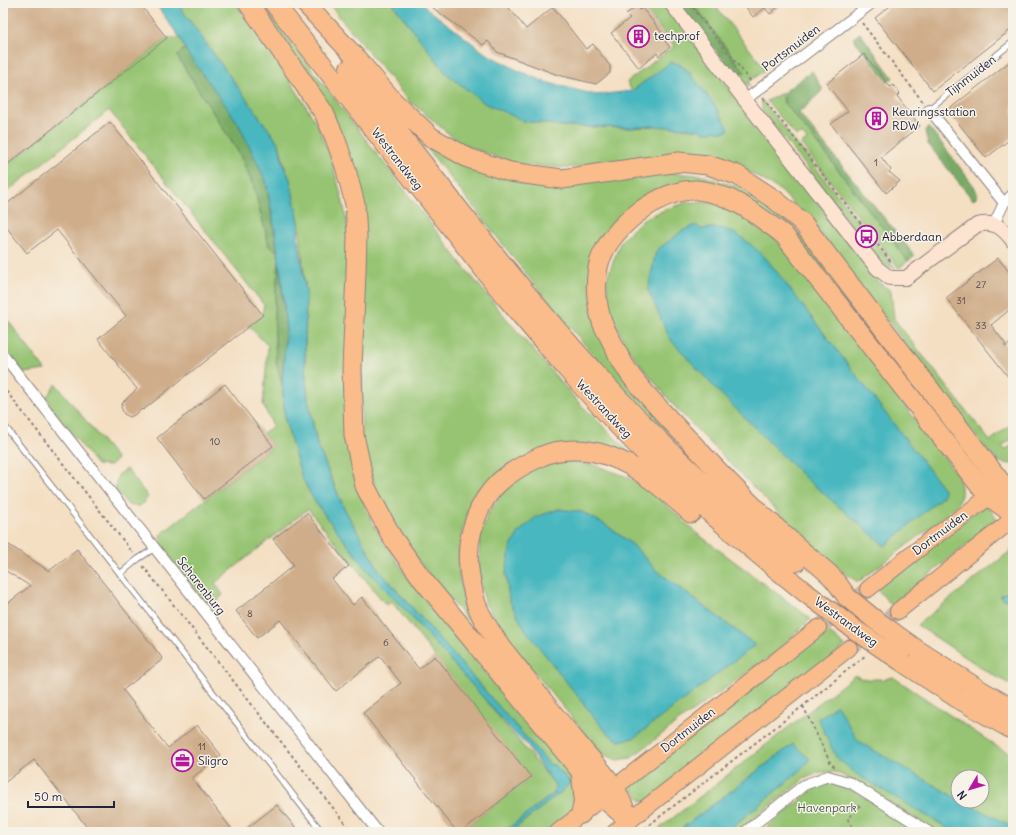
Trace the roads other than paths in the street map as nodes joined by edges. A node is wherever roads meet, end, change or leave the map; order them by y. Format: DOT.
graph roads {
  1 [pos="248,3"];
  2 [pos="274,3"];
  3 [pos="298,3"];
  4 [pos="305,3"];
  5 [pos="671,3"];
  6 [pos="872,3"];
  7 [pos="1013,42"];
  8 [pos="745,100"];
  9 [pos="929,109"];
  10 [pos="1013,194"];
  11 [pos="1004,203"];
  12 [pos="994,224"];
  13 [pos="1013,241"];
  14 [pos="3,355"];
  15 [pos="3,424"];
  16 [pos="1002,487"];
  17 [pos="1013,508"];
  18 [pos="1013,514"];
  19 [pos="1013,519"];
  20 [pos="155,548"];
  21 [pos="120,574"];
  22 [pos="826,578"];
  23 [pos="868,589"];
  24 [pos="806,593"];
  25 [pos="898,611"];
  26 [pos="818,628"];
  27 [pos="850,648"];
  28 [pos="1013,709"];
  29 [pos="1013,730"];
  30 [pos="581,772"];
  31 [pos="608,793"];
  32 [pos="581,814"];
  33 [pos="635,826"];
  34 [pos="322,832"];
  35 [pos="378,832"];
  36 [pos="558,832"];
  37 [pos="614,832"];
  38 [pos="744,832"];
  39 [pos="929,832"];
  1 -- 30 [label="highway"];
  2 -- 24 [label="highway, Westrandweg"];
  3 -- 22 [label="highway, Westrandweg"];
  4 -- 16 [label="highway"];
  5 -- 8 [label="main road"];
  6 -- 8 [label="street, Portsmuiden"];
  7 -- 9 [label="lane, Tijnmuiden"];
  8 -- 12 [label="main road"];
  9 -- 11 [label="street"];
  10 -- 11 [label="street"];
  11 -- 12 [label="street"];
  12 -- 13 [label="main road"];
  14 -- 20 [label="street, Scharenburg"];
  15 -- 21 [label="lane"];
  16 -- 17 [label="highway"];
  16 -- 18 [label="highway"];
  16 -- 22 [label="highway"];
  16 -- 23 [label="main road, Dortmuiden"];
  19 -- 25 [label="main road"];
  20 -- 21 [label="lane"];
  20 -- 35 [label="street, Scharenburg"];
  21 -- 34 [label="lane"];
  22 -- 28 [label="highway, Westrandweg, bridge"];
  24 -- 29 [label="highway, Westrandweg, bridge"];
  24 -- 31 [label="highway"];
  26 -- 31 [label="main road, Dortmuiden"];
  27 -- 33 [label="main road"];
  30 -- 31 [label="highway"];
  30 -- 32 [label="highway"];
  31 -- 32 [label="main road, Dortmuiden"];
  31 -- 33 [label="highway"];
  32 -- 36 [label="main road, Dortmuiden"];
  33 -- 37 [label="main road"];
  38 -- 39 [label="street"];
}
